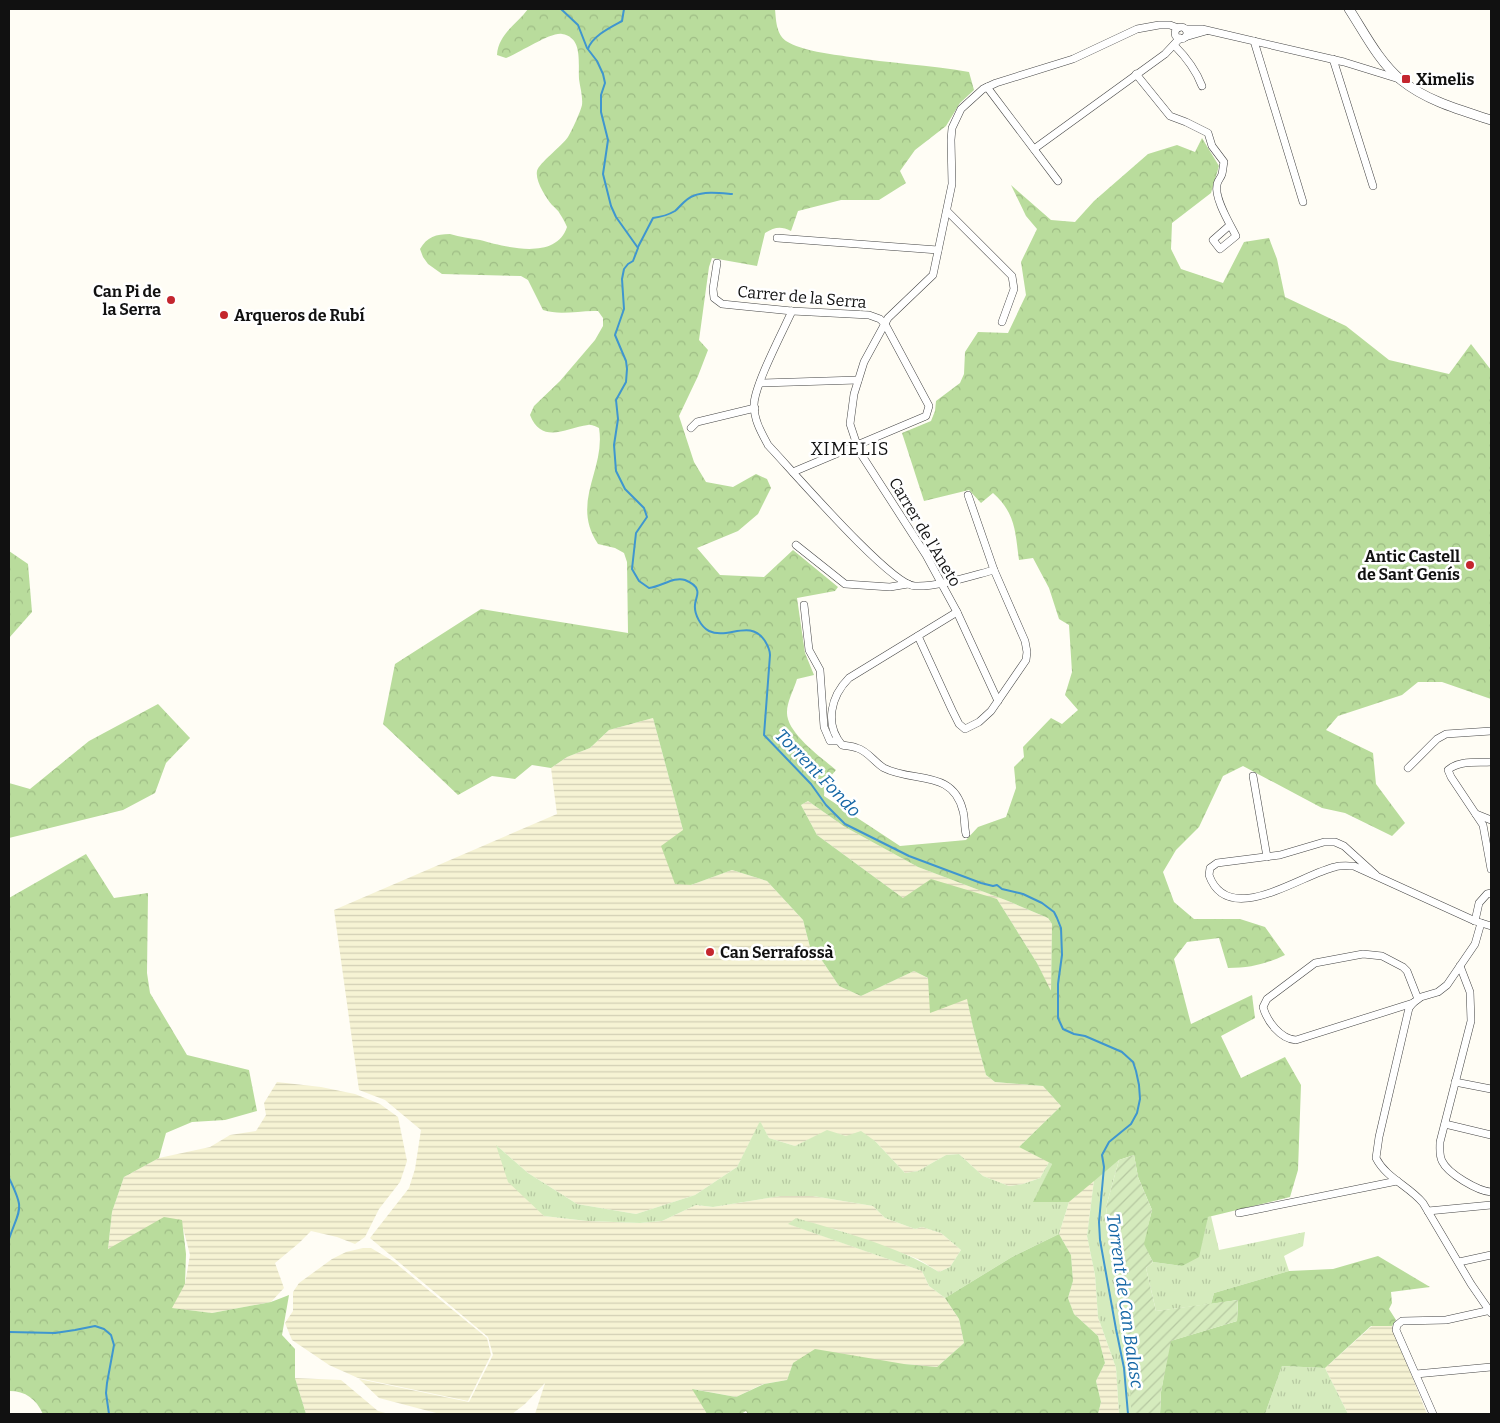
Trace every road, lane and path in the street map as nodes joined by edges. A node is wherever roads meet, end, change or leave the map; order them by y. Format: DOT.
graph roads {
  1 [pos="1349,9"];
  2 [pos="1207,31"];
  3 [pos="1179,34"];
  4 [pos="1254,41"];
  5 [pos="1174,45"];
  6 [pos="1333,60"];
  7 [pos="1136,74"];
  8 [pos="1401,80"];
  9 [pos="1202,86"];
  10 [pos="987,87"];
  11 [pos="1491,120"];
  12 [pos="1034,148"];
  13 [pos="1058,181"];
  14 [pos="1373,186"];
  15 [pos="1303,202"];
  16 [pos="947,211"];
  17 [pos="1230,224"];
  18 [pos="776,238"];
  19 [pos="938,250"];
  20 [pos="717,263"];
  21 [pos="792,311"];
  22 [pos="1002,322"];
  23 [pos="885,324"];
  24 [pos="858,380"];
  25 [pos="760,382"];
  26 [pos="755,408"];
  27 [pos="691,428"];
  28 [pos="857,446"];
  29 [pos="793,472"];
  30 [pos="968,495"];
  31 [pos="796,545"];
  32 [pos="994,570"];
  33 [pos="941,582"];
  34 [pos="911,585"];
  35 [pos="804,605"];
  36 [pos="957,612"];
  37 [pos="918,636"];
  38 [pos="998,701"];
  39 [pos="1491,731"];
  40 [pos="838,740"];
  41 [pos="1491,762"];
  42 [pos="1408,768"];
  43 [pos="1253,776"];
  44 [pos="1476,814"];
  45 [pos="1491,820"];
  46 [pos="1491,830"];
  47 [pos="966,834"];
  48 [pos="1485,836"];
  49 [pos="1267,857"];
  50 [pos="1491,869"];
  51 [pos="1376,875"];
  52 [pos="1491,894"];
  53 [pos="1478,922"];
  54 [pos="1491,926"];
  55 [pos="1460,966"];
  56 [pos="1415,1001"];
  57 [pos="1455,1082"];
  58 [pos="1491,1089"];
  59 [pos="1445,1124"];
  60 [pos="1491,1135"];
  61 [pos="1397,1181"];
  62 [pos="1491,1192"];
  63 [pos="1491,1206"];
  64 [pos="1428,1211"];
  65 [pos="1239,1213"];
  66 [pos="1491,1255"];
  67 [pos="1459,1262"];
  68 [pos="1491,1311"];
  69 [pos="1491,1366"];
  70 [pos="1416,1374"];
  71 [pos="1433,1414"];
  1 -- 8 [label="street"];
  2 -- 3 [label="street"];
  2 -- 3 [label="street"];
  2 -- 4 [label="street"];
  3 -- 5 [label="street"];
  3 -- 10 [label="street"];
  4 -- 6 [label="street"];
  4 -- 15 [label="street"];
  5 -- 7 [label="street"];
  5 -- 9 [label="street"];
  6 -- 8 [label="street"];
  6 -- 14 [label="street"];
  7 -- 12 [label="street"];
  7 -- 17 [label="street"];
  8 -- 11 [label="street"];
  10 -- 12 [label="street"];
  10 -- 16 [label="street, Carrer de l'Aneto"];
  12 -- 13 [label="street"];
  16 -- 19 [label="street, Carrer de l'Aneto"];
  16 -- 22 [label="street"];
  18 -- 19 [label="street"];
  19 -- 23 [label="street, Carrer de l'Aneto"];
  20 -- 21 [label="street, Carrer de la Serra"];
  21 -- 23 [label="street, Carrer de la Serra"];
  21 -- 25 [label="street"];
  23 -- 24 [label="street, Carrer de l'Aneto"];
  23 -- 28 [label="street, Carrer de la Serra"];
  24 -- 25 [label="street"];
  24 -- 28 [label="street, Carrer de l'Aneto"];
  25 -- 26 [label="street"];
  26 -- 27 [label="street"];
  26 -- 29 [label="street"];
  28 -- 29 [label="street"];
  28 -- 33 [label="street, Carrer de l'Aneto"];
  29 -- 34 [label="street"];
  30 -- 32 [label="street"];
  31 -- 34 [label="street"];
  32 -- 33 [label="street"];
  32 -- 38 [label="street"];
  33 -- 34 [label="street"];
  33 -- 36 [label="street, Carrer de l'Aneto"];
  35 -- 40 [label="street"];
  36 -- 37 [label="street"];
  36 -- 38 [label="street, Carrer de l'Aneto"];
  37 -- 38 [label="street"];
  37 -- 40 [label="street"];
  39 -- 42 [label="street"];
  40 -- 47 [label="street"];
  41 -- 44 [label="street"];
  43 -- 49 [label="street"];
  44 -- 45 [label="street"];
  44 -- 48 [label="street"];
  46 -- 48 [label="street"];
  48 -- 50 [label="street"];
  49 -- 51 [label="street"];
  49 -- 51 [label="street"];
  51 -- 53 [label="street"];
  52 -- 53 [label="street"];
  53 -- 54 [label="street"];
  53 -- 55 [label="street"];
  55 -- 56 [label="street"];
  55 -- 57 [label="street"];
  56 -- 56 [label="street"];
  56 -- 61 [label="street"];
  57 -- 58 [label="street"];
  57 -- 59 [label="street"];
  59 -- 60 [label="street"];
  59 -- 62 [label="street"];
  61 -- 64 [label="street"];
  61 -- 65 [label="street"];
  63 -- 64 [label="street"];
  64 -- 67 [label="street"];
  66 -- 67 [label="street"];
  67 -- 68 [label="street"];
  68 -- 70 [label="street"];
  69 -- 70 [label="street"];
  70 -- 71 [label="street"];
}
